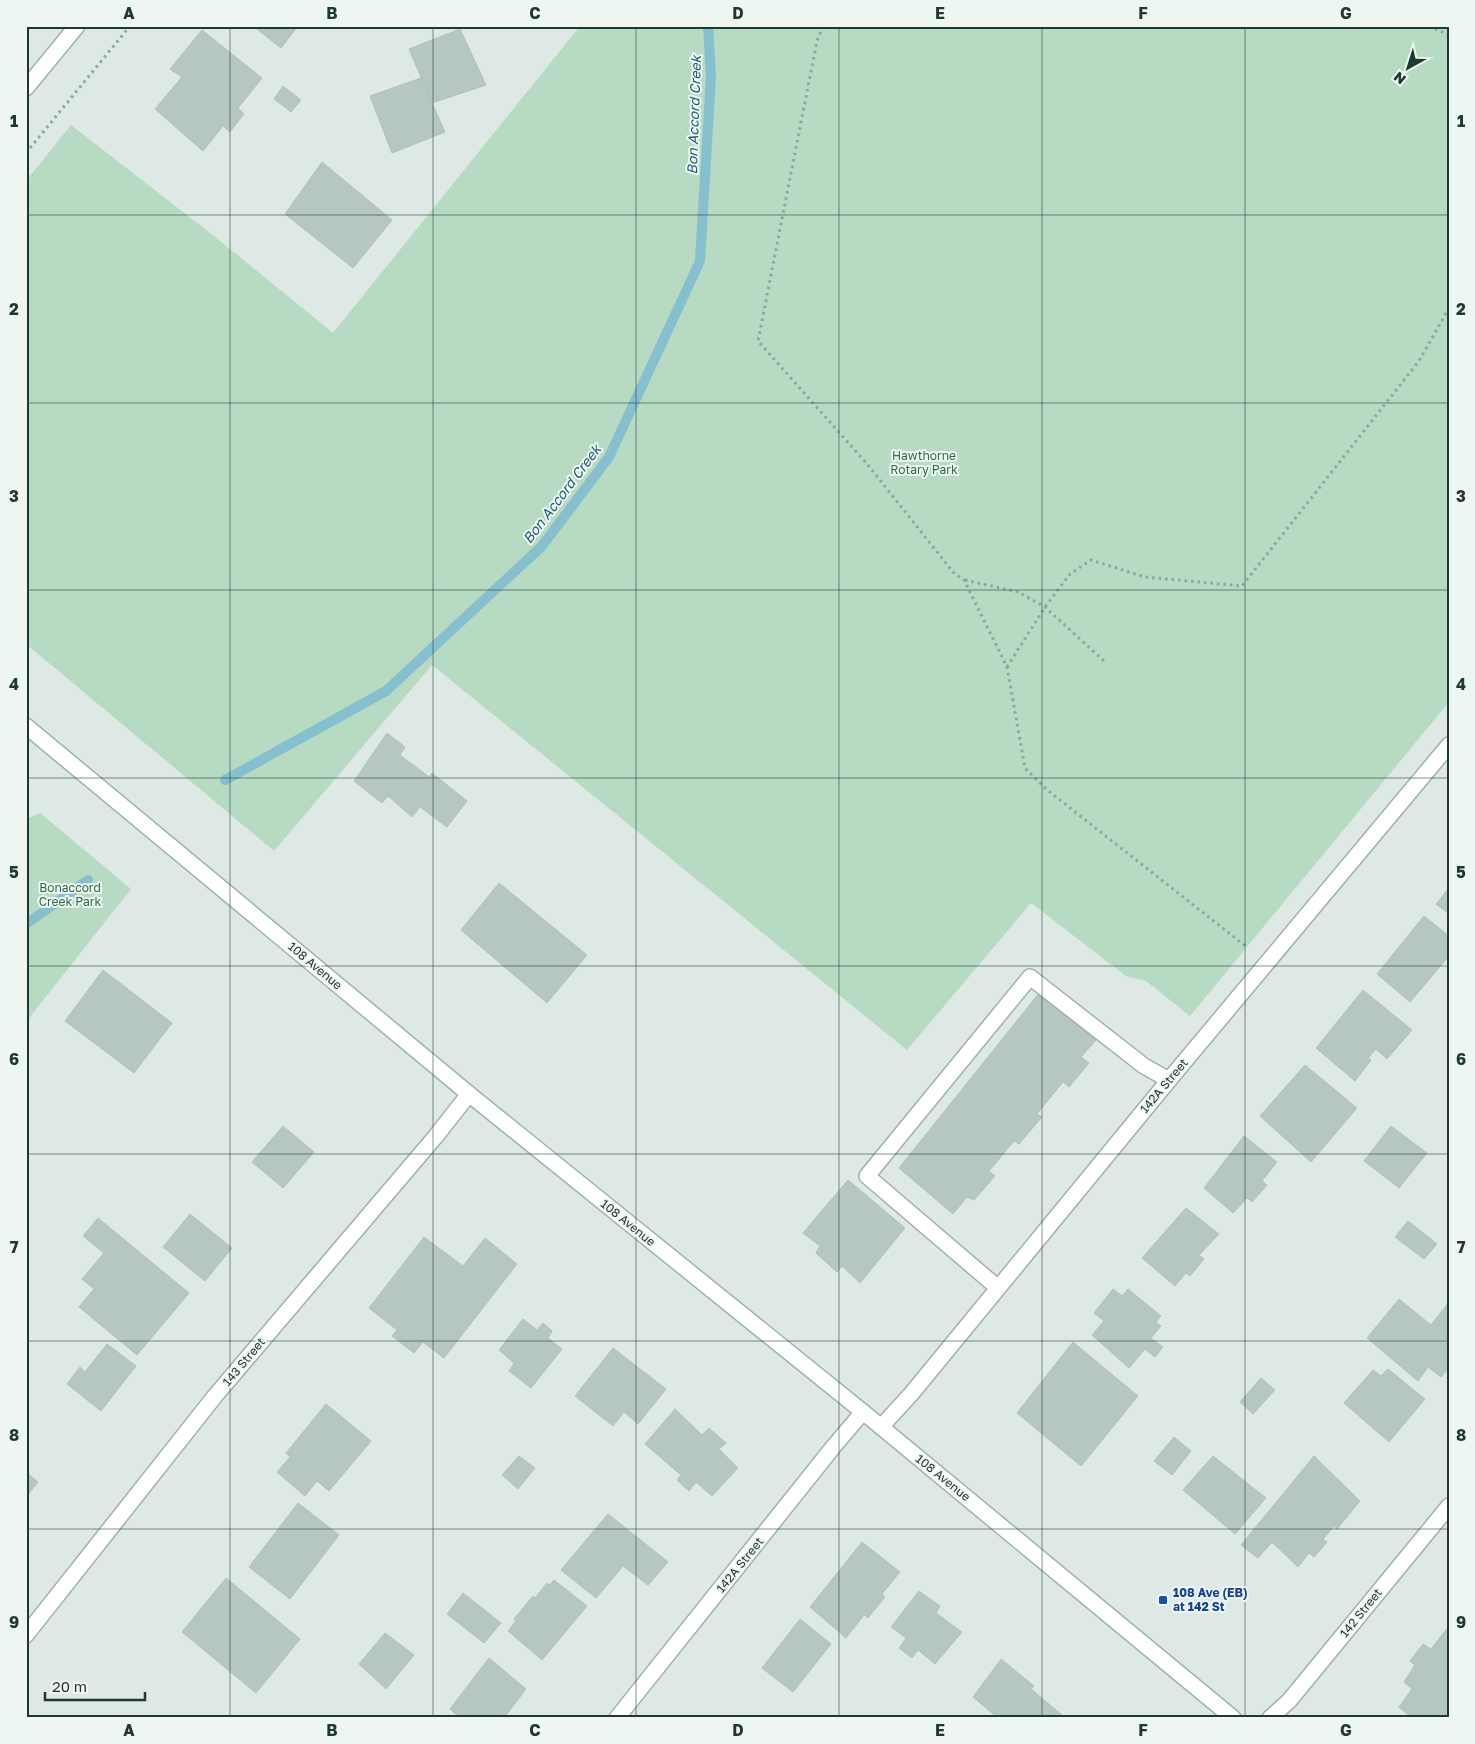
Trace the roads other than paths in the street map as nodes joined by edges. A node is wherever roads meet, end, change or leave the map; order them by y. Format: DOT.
graph roads {
  1 [pos="77,26"];
  2 [pos="26,88"];
  3 [pos="26,726"];
  4 [pos="1449,745"];
  5 [pos="1169,1080"];
  6 [pos="469,1094"];
  7 [pos="998,1288"];
  8 [pos="863,1412"];
  9 [pos="880,1427"];
  10 [pos="1449,1506"];
  11 [pos="26,1635"];
  12 [pos="618,1718"];
  13 [pos="1233,1718"];
  14 [pos="1270,1718"];
  1 -- 2 [label="street"];
  3 -- 6 [label="street, 108 Avenue"];
  4 -- 5 [label="street, 142A Street"];
  5 -- 7 [label="street, 142A Street"];
  5 -- 7 [label="street"];
  6 -- 8 [label="street, 108 Avenue"];
  6 -- 11 [label="street, 143 Street"];
  7 -- 9 [label="street, 142A Street"];
  8 -- 9 [label="street, 108 Avenue"];
  8 -- 12 [label="street, 142A Street"];
  9 -- 13 [label="street, 108 Avenue"];
  10 -- 14 [label="street, 142 Street"];
}
